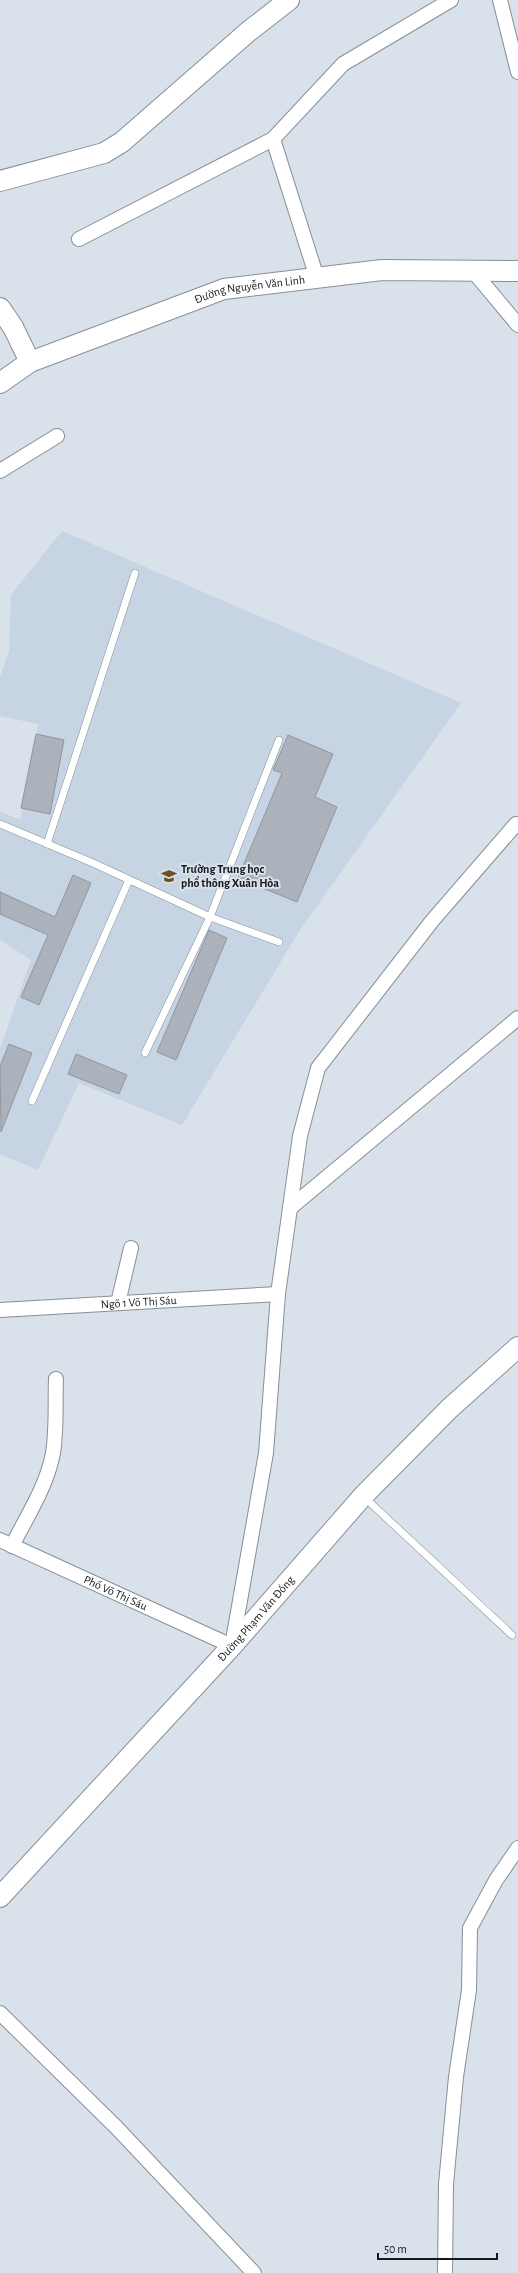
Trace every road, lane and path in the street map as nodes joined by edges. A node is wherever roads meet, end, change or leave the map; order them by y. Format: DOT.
graph roads {
  1 [pos="289,0"];
  2 [pos="451,0"];
  3 [pos="500,0"];
  4 [pos="518,69"];
  5 [pos="273,139"];
  6 [pos="0,181"];
  7 [pos="79,239"];
  8 [pos="473,271"];
  9 [pos="518,271"];
  10 [pos="317,278"];
  11 [pos="0,308"];
  12 [pos="518,325"];
  13 [pos="30,362"];
  14 [pos="0,383"];
  15 [pos="57,436"];
  16 [pos="0,470"];
  17 [pos="135,574"];
  18 [pos="279,740"];
  19 [pos="0,824"];
  20 [pos="518,826"];
  21 [pos="47,844"];
  22 [pos="129,880"];
  23 [pos="210,917"];
  24 [pos="279,942"];
  25 [pos="518,1018"];
  26 [pos="145,1053"];
  27 [pos="32,1101"];
  28 [pos="290,1208"];
  29 [pos="131,1248"];
  30 [pos="278,1294"];
  31 [pos="118,1303"];
  32 [pos="0,1310"];
  33 [pos="518,1347"];
  34 [pos="56,1379"];
  35 [pos="363,1496"];
  36 [pos="6,1543"];
  37 [pos="512,1635"];
  38 [pos="232,1646"];
  39 [pos="518,1848"];
  40 [pos="0,1897"];
  41 [pos="0,2013"];
  42 [pos="254,2273"];
  43 [pos="445,2273"];
  1 -- 6 [label="street"];
  2 -- 5 [label="street"];
  3 -- 4 [label="street"];
  5 -- 7 [label="street"];
  5 -- 10 [label="street"];
  8 -- 9 [label="street, Đường Nguyễn Văn Linh"];
  8 -- 10 [label="street, Đường Nguyễn Văn Linh"];
  8 -- 12 [label="street"];
  10 -- 13 [label="street, Đường Nguyễn Văn Linh"];
  11 -- 13 [label="street"];
  13 -- 14 [label="street, Đường Nguyễn Văn Linh"];
  15 -- 16 [label="street"];
  17 -- 21 [label="lane"];
  18 -- 23 [label="lane"];
  19 -- 21 [label="lane"];
  20 -- 28 [label="street"];
  21 -- 22 [label="lane"];
  22 -- 23 [label="lane"];
  22 -- 27 [label="lane"];
  23 -- 24 [label="lane"];
  23 -- 26 [label="lane"];
  25 -- 28 [label="street"];
  28 -- 30 [label="street"];
  29 -- 31 [label="street"];
  30 -- 31 [label="street, Ngõ 1 Võ Thị Sáu"];
  30 -- 38 [label="street"];
  31 -- 32 [label="street, Ngõ 1 Võ Thị Sáu"];
  33 -- 35 [label="street, Đường Phạm Văn Đồng"];
  34 -- 36 [label="street"];
  35 -- 37 [label="lane"];
  35 -- 38 [label="street, Đường Phạm Văn Đồng"];
  36 -- 38 [label="street, Phố Võ Thị Sáu"];
  38 -- 40 [label="street, Đường Phạm Văn Đồng"];
  39 -- 43 [label="street"];
  41 -- 42 [label="street"];
}
